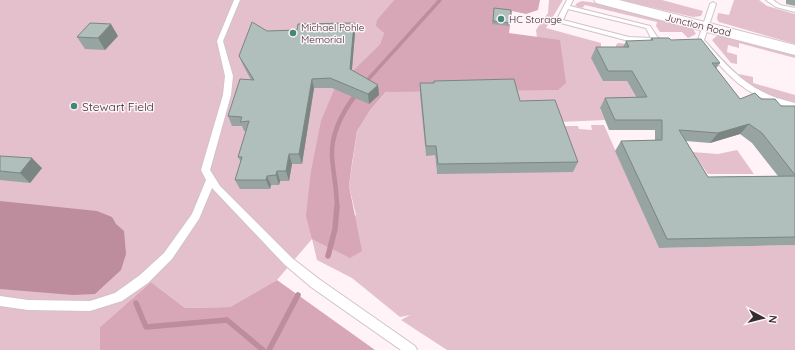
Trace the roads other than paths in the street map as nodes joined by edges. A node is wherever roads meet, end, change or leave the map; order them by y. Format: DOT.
graph roads {
  1 [pos="237,0"];
  2 [pos="570,0"];
  3 [pos="601,0"];
  4 [pos="770,0"];
  5 [pos="712,4"];
  6 [pos="566,7"];
  7 [pos="795,10"];
  8 [pos="701,35"];
  9 [pos="656,40"];
  10 [pos="669,40"];
  11 [pos="795,50"];
  12 [pos="795,106"];
  13 [pos="210,181"];
  14 [pos="0,301"];
  15 [pos="410,350"];
  1 -- 13 [label="lane"];
  2 -- 6 [label="lane"];
  3 -- 8 [label="street, Junction Road"];
  4 -- 7 [label="lane"];
  5 -- 8 [label="lane"];
  6 -- 9 [label="lane"];
  6 -- 9 [label="lane"];
  8 -- 11 [label="street, Junction Road"];
  8 -- 12 [label="lane"];
  9 -- 10 [label="lane"];
  13 -- 14 [label="lane"];
  13 -- 15 [label="lane"];
}
